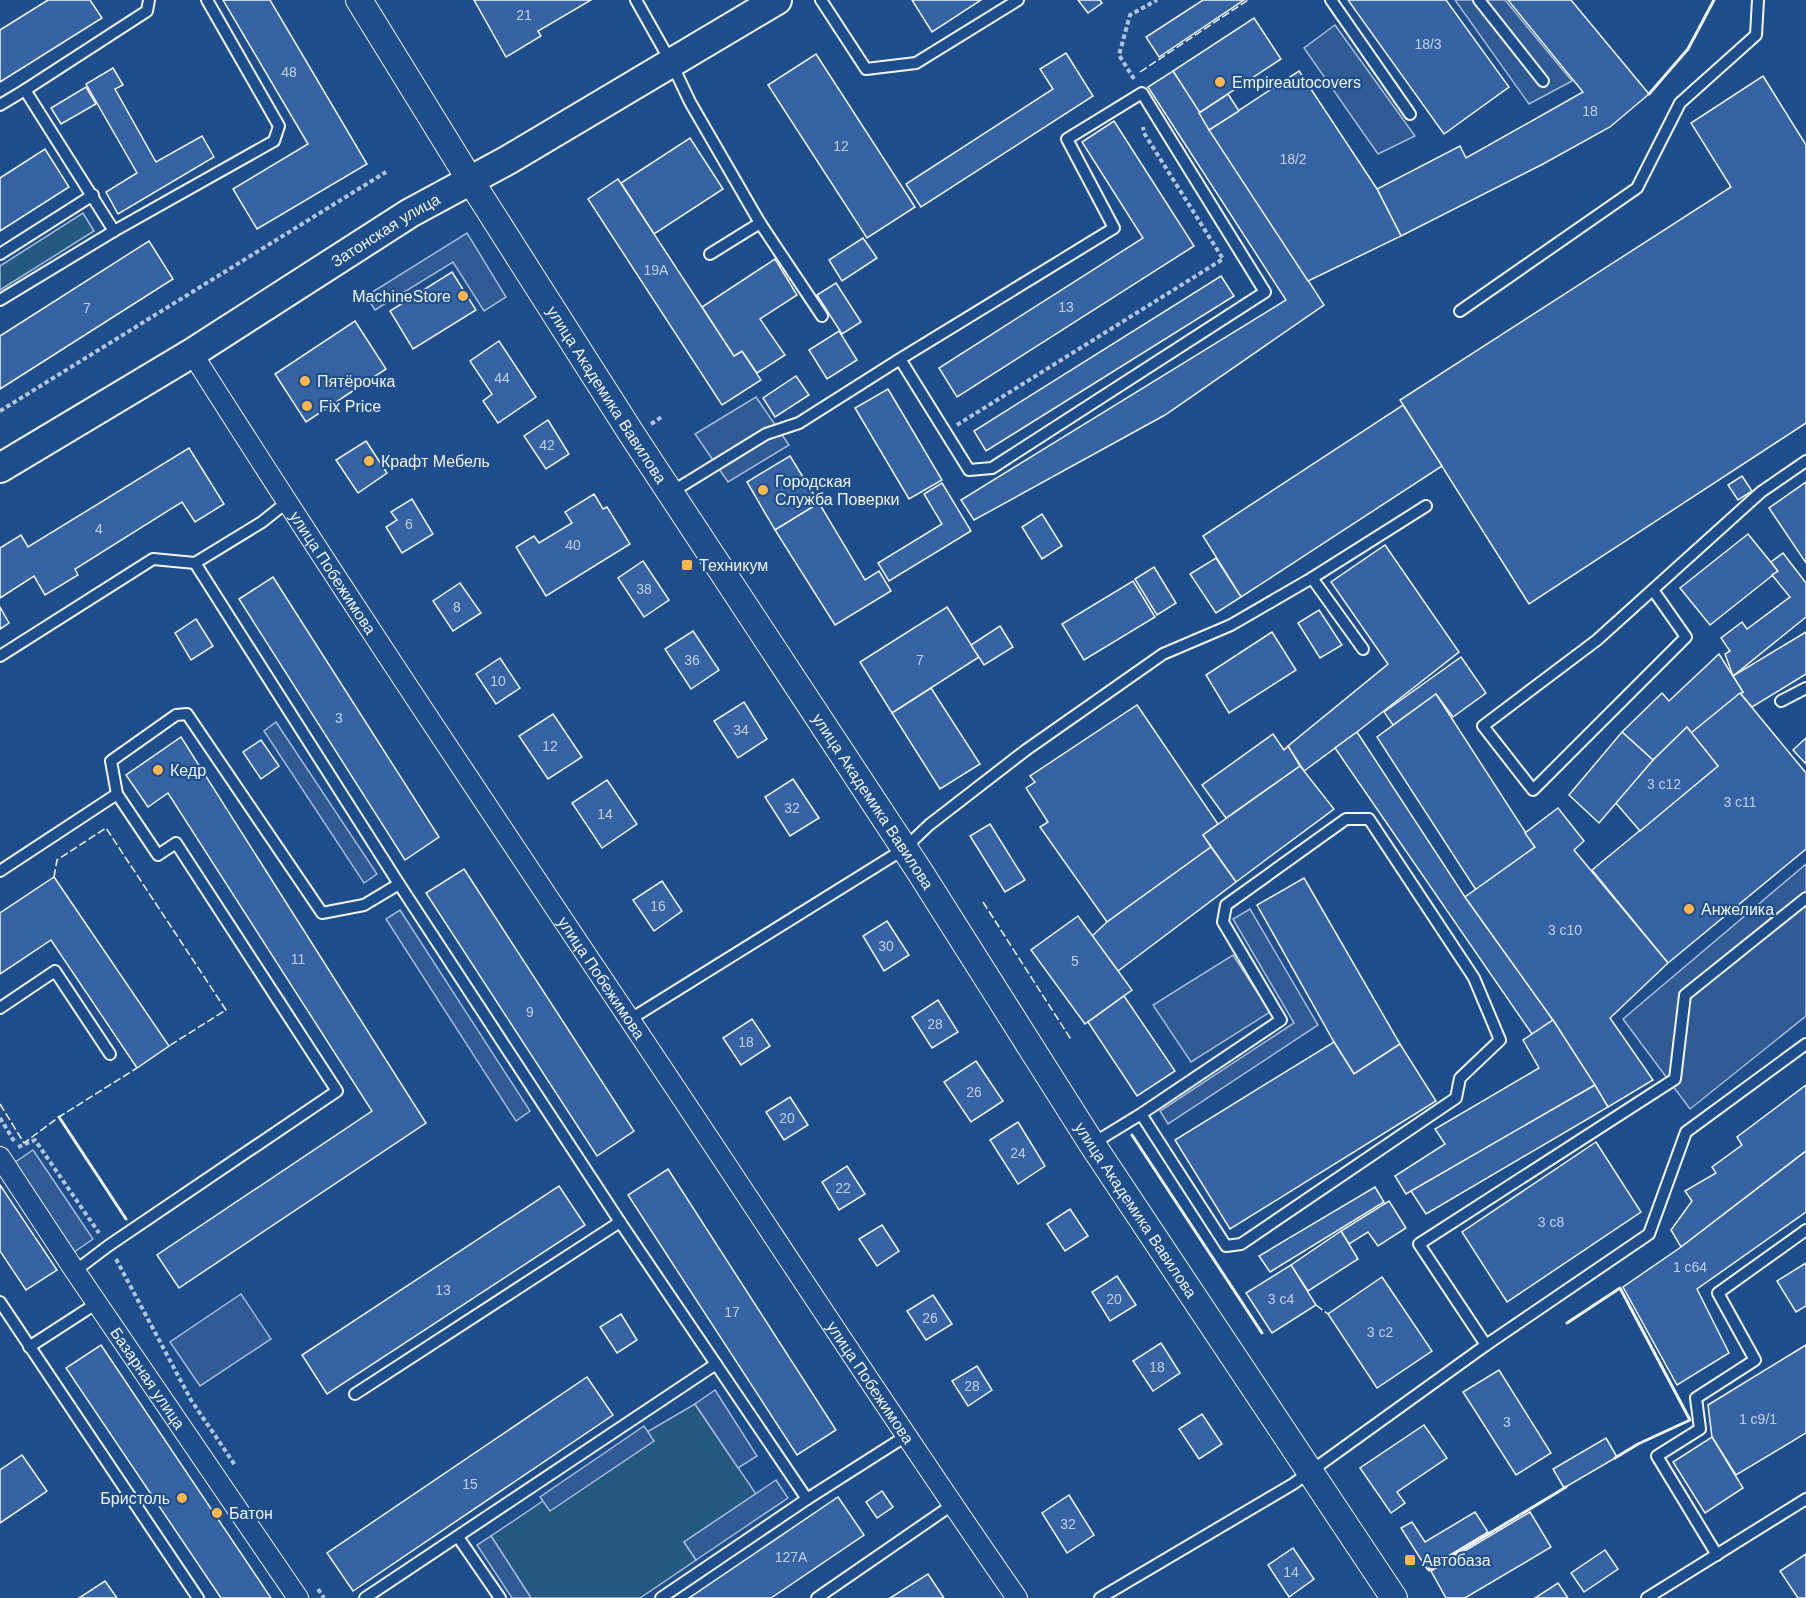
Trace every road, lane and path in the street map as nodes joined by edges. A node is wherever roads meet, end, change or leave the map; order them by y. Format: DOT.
graph roads {
  1 [pos="149,0"];
  2 [pos="207,0"];
  3 [pos="359,0"];
  4 [pos="636,0"];
  5 [pos="777,0"];
  6 [pos="821,0"];
  7 [pos="1018,0"];
  8 [pos="1157,0"];
  9 [pos="1331,0"];
  10 [pos="1479,0"];
  11 [pos="1758,0"];
  12 [pos="672,63"];
  13 [pos="1544,81"];
  14 [pos="25,90"];
  15 [pos="1142,93"];
  16 [pos="0,105"];
  17 [pos="1410,114"];
  18 [pos="386,172"];
  19 [pos="470,180"];
  20 [pos="93,195"];
  21 [pos="760,222"];
  22 [pos="114,231"];
  23 [pos="0,254"];
  24 [pos="710,254"];
  25 [pos="0,300"];
  26 [pos="1460,311"];
  27 [pos="822,316"];
  28 [pos="192,353"];
  29 [pos="900,359"];
  30 [pos="0,411"];
  31 [pos="945,433"];
  32 [pos="1806,461"];
  33 [pos="0,467"];
  34 [pos="670,493"];
  35 [pos="287,502"];
  36 [pos="1426,506"];
  37 [pos="195,563"];
  38 [pos="1312,578"];
  39 [pos="1653,590"];
  40 [pos="1363,649"];
  41 [pos="0,656"];
  42 [pos="1806,688"];
  43 [pos="1781,701"];
  44 [pos="117,794"];
  45 [pos="904,849"];
  46 [pos="0,872"];
  47 [pos="399,884"];
  48 [pos="1806,898"];
  49 [pos="0,1008"];
  50 [pos="629,1020"];
  51 [pos="1806,1044"];
  52 [pos="110,1054"];
  53 [pos="1141,1114"];
  54 [pos="0,1118"];
  55 [pos="1092,1144"];
  56 [pos="0,1157"];
  57 [pos="620,1222"];
  58 [pos="1806,1230"];
  59 [pos="108,1246"];
  60 [pos="75,1271"];
  61 [pos="0,1302"];
  62 [pos="97,1303"];
  63 [pos="1485,1345"];
  64 [pos="29,1347"];
  65 [pos="716,1364"];
  66 [pos="355,1394"];
  67 [pos="906,1436"];
  68 [pos="238,1469"];
  69 [pos="1310,1472"];
  70 [pos="807,1499"];
  71 [pos="1806,1499"];
  72 [pos="952,1505"];
  73 [pos="458,1537"];
  74 [pos="1717,1555"];
  75 [pos="318,1588"];
  76 [pos="198,1598"];
  77 [pos="298,1598"];
  78 [pos="324,1598"];
  79 [pos="365,1598"];
  80 [pos="500,1598"];
  81 [pos="661,1598"];
  82 [pos="817,1598"];
  83 [pos="1017,1598"];
  84 [pos="1100,1598"];
  85 [pos="1394,1598"];
  86 [pos="1647,1598"];
  1 -- 14 [label="lane"];
  2 -- 22 [label="lane"];
  3 -- 19 [label="street, улица Академика Вавилова"];
  4 -- 12 [label="lane"];
  5 -- 12 [label="main road, Затонская улица"];
  6 -- 7 [label="lane"];
  8 -- 15 [label="path"];
  9 -- 17 [label="lane"];
  10 -- 13 [label="lane"];
  11 -- 26 [label="lane"];
  12 -- 19 [label="main road, Затонская улица"];
  12 -- 21 [label="lane"];
  14 -- 16 [label="lane"];
  14 -- 20 [label="lane"];
  15 -- 29 [label="lane"];
  15 -- 31 [label="path"];
  15 -- 31 [label="lane"];
  18 -- 30 [label="path"];
  19 -- 28 [label="main road, Затонская улица"];
  19 -- 34 [label="street, улица Академика Вавилова"];
  20 -- 22 [label="lane"];
  20 -- 23 [label="lane"];
  21 -- 24 [label="lane"];
  21 -- 27 [label="lane"];
  22 -- 25 [label="lane"];
  28 -- 33 [label="main road, Затонская улица"];
  28 -- 35 [label="street, улица Побежимова"];
  29 -- 31 [label="lane"];
  29 -- 34 [label="lane"];
  32 -- 39 [label="lane"];
  34 -- 45 [label="street, улица Академика Вавилова"];
  35 -- 37 [label="lane"];
  35 -- 50 [label="street, улица Побежимова"];
  36 -- 38 [label="lane"];
  37 -- 41 [label="lane"];
  37 -- 47 [label="lane"];
  38 -- 40 [label="lane"];
  38 -- 45 [label="lane"];
  39 -- 39 [label="lane"];
  42 -- 43 [label="lane"];
  44 -- 46 [label="lane"];
  44 -- 47 [label="lane"];
  44 -- 59 [label="lane"];
  45 -- 50 [label="lane"];
  45 -- 55 [label="street, улица Академика Вавилова"];
  47 -- 57 [label="lane"];
  48 -- 63 [label="lane"];
  49 -- 52 [label="lane"];
  50 -- 67 [label="street, улица Побежимова"];
  51 -- 63 [label="lane"];
  53 -- 53 [label="lane"];
  53 -- 55 [label="lane"];
  54 -- 59 [label="path"];
  55 -- 69 [label="street, улица Академика Вавилова"];
  56 -- 60 [label="street, Базарная улица"];
  57 -- 65 [label="lane"];
  57 -- 66 [label="lane"];
  58 -- 74 [label="lane"];
  59 -- 60 [label="lane"];
  59 -- 68 [label="path"];
  60 -- 62 [label="street, Базарная улица"];
  61 -- 64 [label="lane"];
  62 -- 64 [label="lane"];
  62 -- 77 [label="street, Базарная улица"];
  63 -- 69 [label="lane"];
  64 -- 76 [label="lane"];
  65 -- 70 [label="lane"];
  65 -- 73 [label="lane"];
  67 -- 70 [label="lane"];
  67 -- 72 [label="street, улица Побежимова"];
  69 -- 84 [label="lane"];
  69 -- 85 [label="street, улица Академика Вавилова"];
  70 -- 81 [label="lane"];
  71 -- 74 [label="lane"];
  72 -- 82 [label="lane"];
  72 -- 83 [label="street, улица Побежимова"];
  73 -- 79 [label="lane"];
  73 -- 80 [label="lane"];
  74 -- 86 [label="lane"];
  75 -- 78 [label="path"];
}
